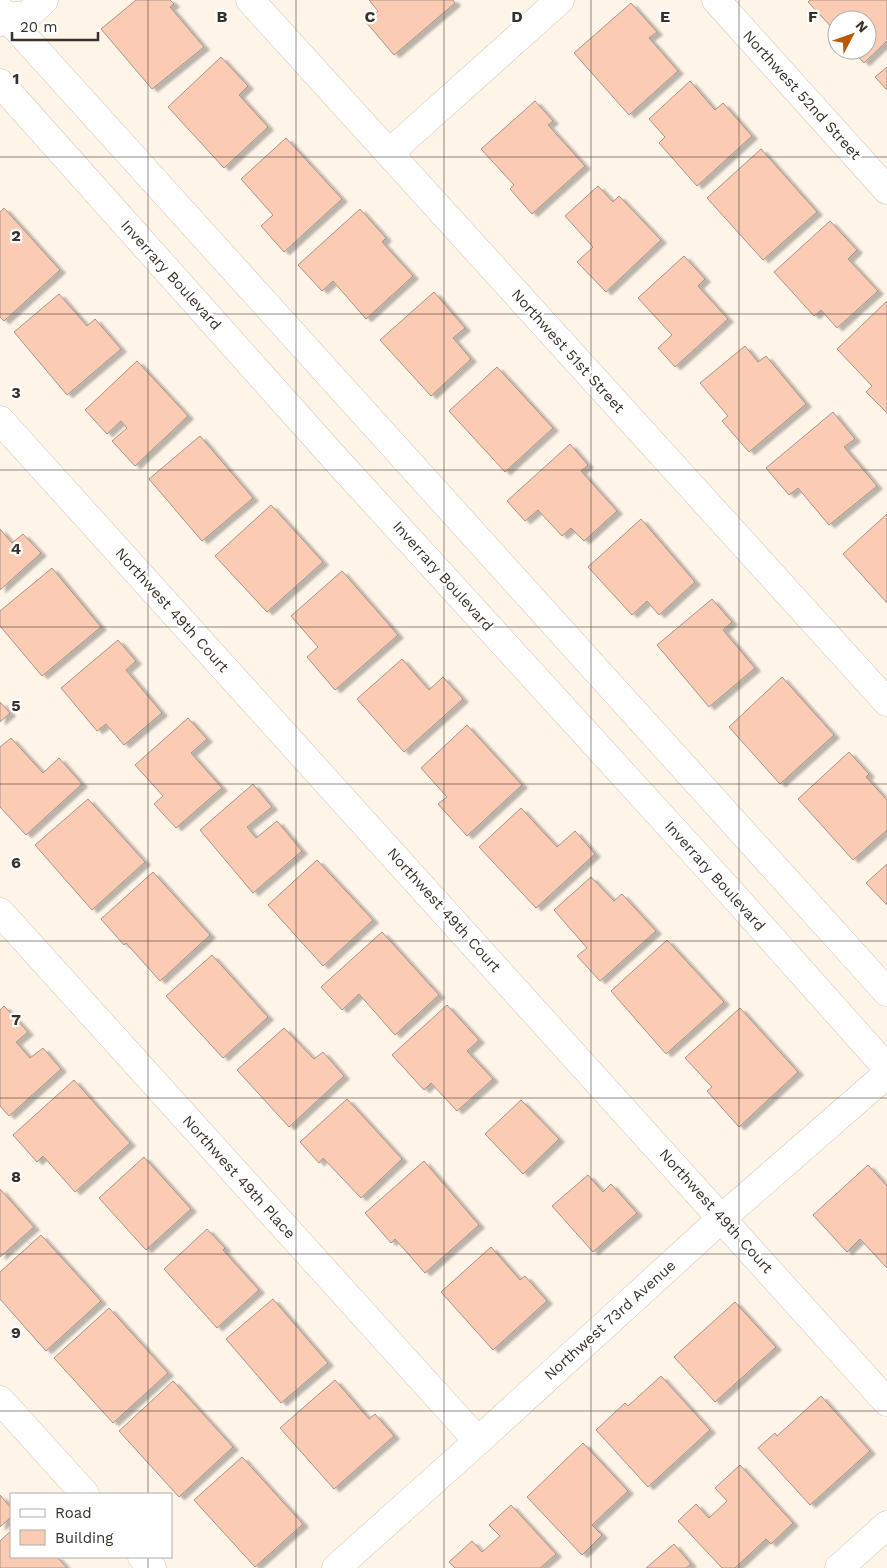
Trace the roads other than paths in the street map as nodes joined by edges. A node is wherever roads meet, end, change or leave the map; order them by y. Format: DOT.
graph roads {
  1 [pos="44,0"];
  2 [pos="250,0"];
  3 [pos="560,0"];
  4 [pos="716,0"];
  5 [pos="2,17"];
  6 [pos="0,83"];
  7 [pos="389,153"];
  8 [pos="887,190"];
  9 [pos="0,420"];
  10 [pos="887,702"];
  11 [pos="0,912"];
  12 [pos="887,992"];
  13 [pos="887,1068"];
  14 [pos="887,1074"];
  15 [pos="722,1218"];
  16 [pos="0,1400"];
  17 [pos="887,1402"];
  18 [pos="478,1441"];
  19 [pos="84,1493"];
  20 [pos="887,1525"];
  21 [pos="143,1558"];
  22 [pos="152,1568"];
  23 [pos="336,1568"];
  24 [pos="839,1568"];
  1 -- 5 [label="street"];
  2 -- 7 [label="street, Northwest 51st Street"];
  3 -- 7 [label="street"];
  4 -- 8 [label="street, Northwest 52nd Street"];
  5 -- 12 [label="street"];
  6 -- 13 [label="street, Inverrary Boulevard"];
  7 -- 10 [label="street, Northwest 51st Street"];
  9 -- 15 [label="street, Northwest 49th Court"];
  11 -- 18 [label="street, Northwest 49th Place"];
  14 -- 15 [label="street, Northwest 73rd Avenue"];
  15 -- 17 [label="street, Northwest 49th Court"];
  15 -- 18 [label="street, Northwest 73rd Avenue"];
  16 -- 19 [label="street"];
  18 -- 23 [label="street, Northwest 73rd Avenue"];
  20 -- 24 [label="street"];
  21 -- 22 [label="street"];
}
